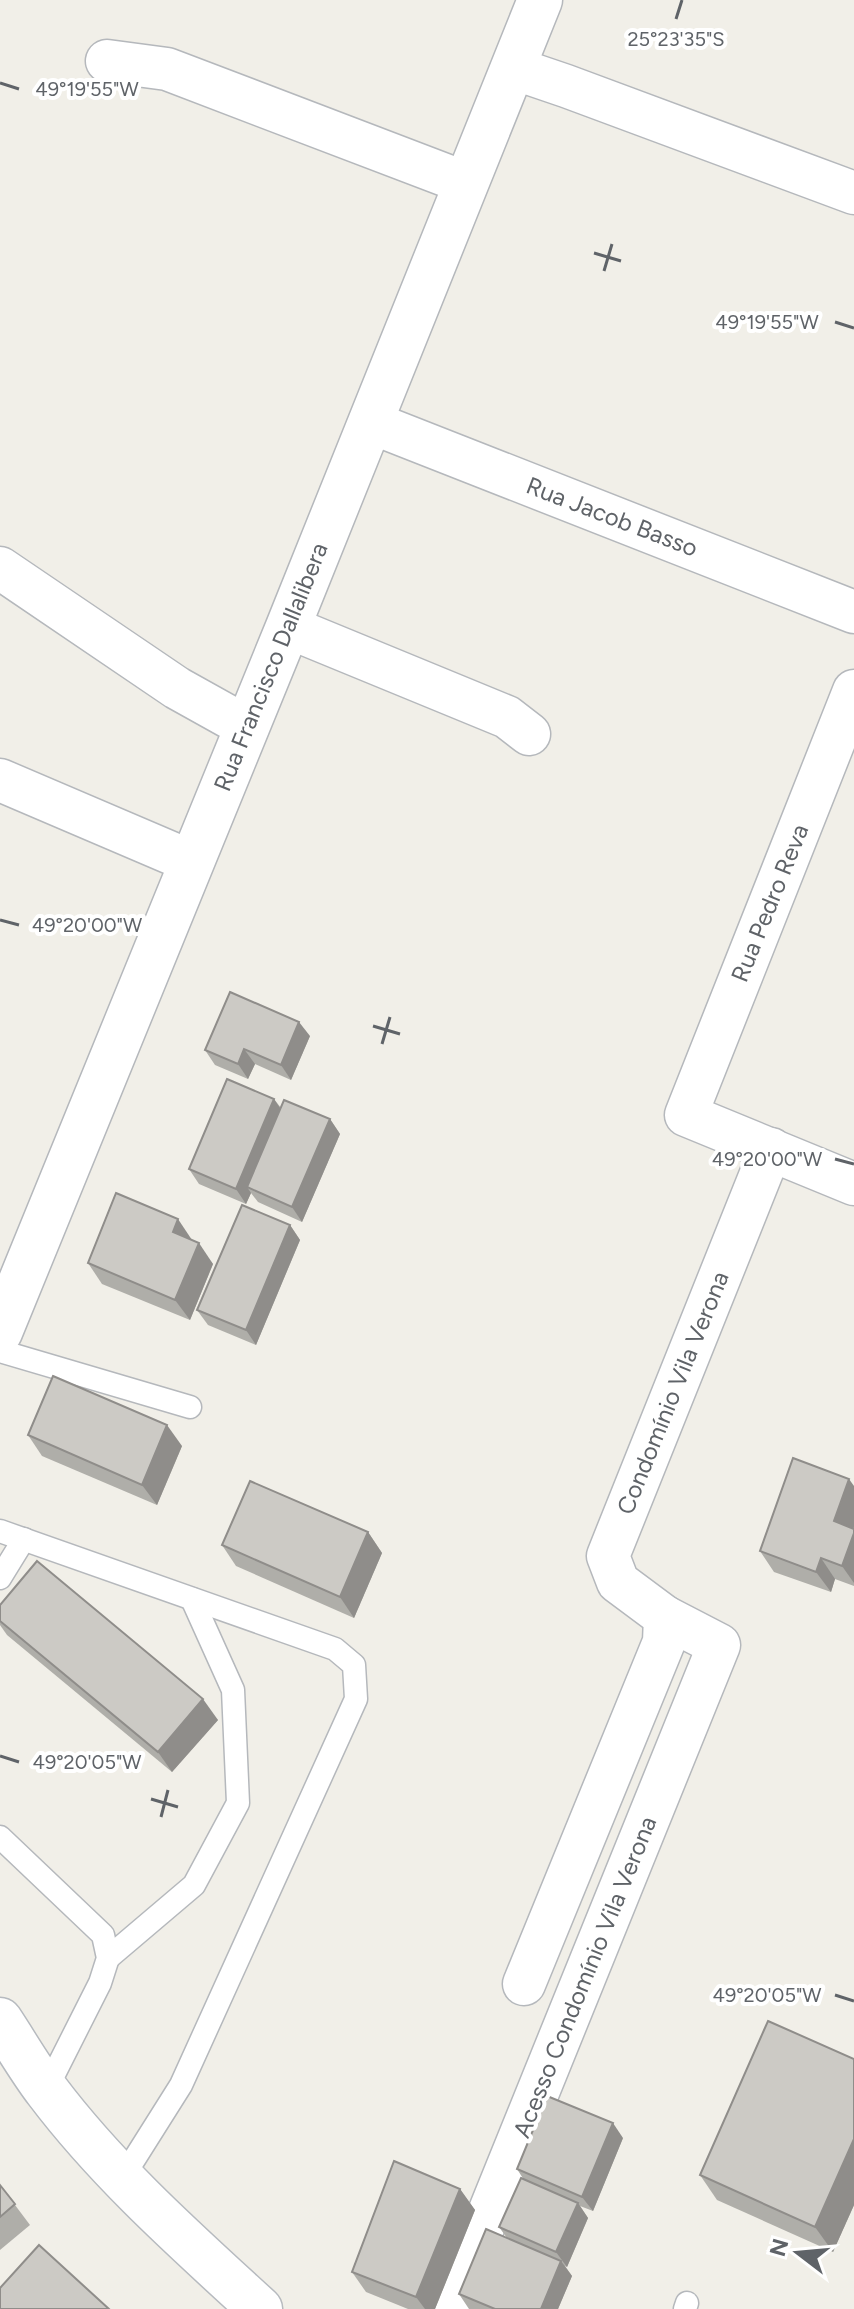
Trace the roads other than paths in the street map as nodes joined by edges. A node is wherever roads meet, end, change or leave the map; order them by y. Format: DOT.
graph roads {
  1 [pos="540,0"];
  2 [pos="107,61"];
  3 [pos="513,68"];
  4 [pos="466,183"];
  5 [pos="854,193"];
  6 [pos="370,422"];
  7 [pos="0,568"];
  8 [pos="854,612"];
  9 [pos="288,627"];
  10 [pos="854,691"];
  11 [pos="247,727"];
  12 [pos="529,734"];
  13 [pos="0,780"];
  14 [pos="192,862"];
  15 [pos="771,1149"];
  16 [pos="854,1184"];
  17 [pos="0,1332"];
  18 [pos="0,1351"];
  19 [pos="190,1407"];
  20 [pos="0,1531"];
  21 [pos="24,1539"];
  22 [pos="0,1578"];
  23 [pos="192,1599"];
  24 [pos="665,1617"];
  25 [pos="719,1645"];
  26 [pos="0,1837"];
  27 [pos="108,1958"];
  28 [pos="524,1984"];
  29 [pos="0,2020"];
  30 [pos="0,2061"];
  31 [pos="46,2090"];
  32 [pos="123,2177"];
  33 [pos="260,2309"];
  34 [pos="450,2309"];
  1 -- 3 [label="street, Rua Francisco Dallalibera"];
  2 -- 4 [label="street"];
  3 -- 4 [label="street, Rua Francisco Dallalibera"];
  3 -- 5 [label="street"];
  4 -- 6 [label="street, Rua Francisco Dallalibera"];
  6 -- 8 [label="street, Rua Jacob Basso"];
  6 -- 9 [label="street, Rua Francisco Dallalibera"];
  7 -- 11 [label="street"];
  9 -- 11 [label="street, Rua Francisco Dallalibera"];
  9 -- 12 [label="street"];
  10 -- 15 [label="street, Rua Pedro Reva"];
  11 -- 14 [label="street, Rua Francisco Dallalibera"];
  13 -- 14 [label="street"];
  14 -- 17 [label="street, Rua Francisco Dallalibera"];
  15 -- 16 [label="street"];
  15 -- 24 [label="street, Condomínio Vila Verona"];
  18 -- 19 [label="lane"];
  20 -- 21 [label="lane"];
  21 -- 22 [label="lane"];
  21 -- 23 [label="lane"];
  23 -- 27 [label="lane"];
  23 -- 32 [label="lane"];
  24 -- 25 [label="street, Condomínio Vila Verona"];
  24 -- 28 [label="street"];
  25 -- 34 [label="street, Acesso Condomínio Vila Verona"];
  26 -- 27 [label="lane"];
  27 -- 31 [label="lane"];
  29 -- 31 [label="street"];
  30 -- 31 [label="street"];
  31 -- 32 [label="street"];
  32 -- 33 [label="street"];
}
